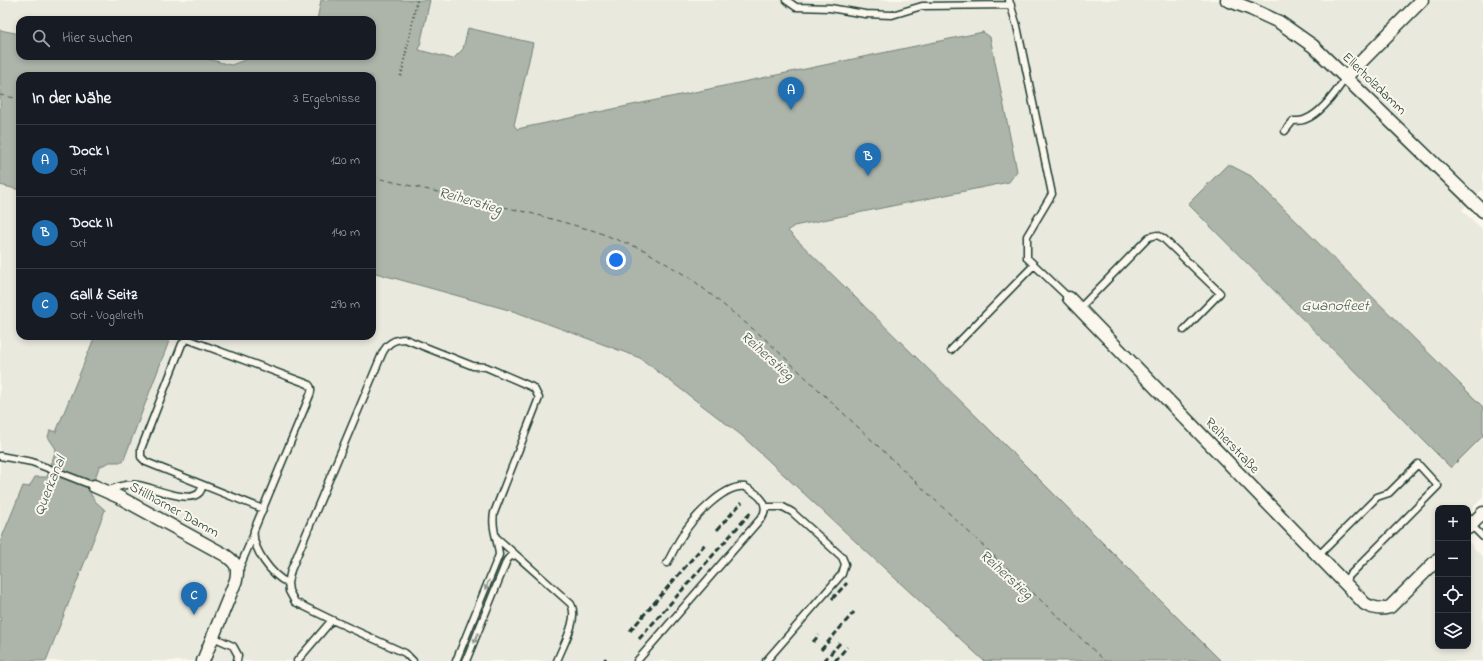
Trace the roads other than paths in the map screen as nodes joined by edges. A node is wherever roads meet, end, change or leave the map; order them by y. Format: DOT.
graph roads {
  1 [pos="786,0"];
  2 [pos="1227,0"];
  3 [pos="1422,0"];
  4 [pos="1010,3"];
  5 [pos="1346,77"];
  6 [pos="1285,131"];
  7 [pos="1480,203"];
  8 [pos="1034,265"];
  9 [pos="1069,298"];
  10 [pos="1079,309"];
  11 [pos="1184,330"];
  12 [pos="186,340"];
  13 [pos="193,340"];
  14 [pos="952,350"];
  15 [pos="0,456"];
  16 [pos="203,485"];
  17 [pos="94,486"];
  18 [pos="107,492"];
  19 [pos="766,507"];
  20 [pos="263,509"];
  21 [pos="1483,513"];
  22 [pos="1471,524"];
  23 [pos="1471,528"];
  24 [pos="253,536"];
  25 [pos="496,537"];
  26 [pos="1483,537"];
  27 [pos="499,552"];
  28 [pos="516,555"];
  29 [pos="1318,556"];
  30 [pos="1435,562"];
  31 [pos="666,563"];
  32 [pos="237,569"];
  33 [pos="1343,582"];
  34 [pos="288,583"];
  35 [pos="496,588"];
  36 [pos="332,620"];
  37 [pos="213,637"];
  38 [pos="203,661"];
  39 [pos="237,661"];
  40 [pos="297,661"];
  41 [pos="413,661"];
  42 [pos="456,661"];
  43 [pos="466,661"];
  44 [pos="556,661"];
  45 [pos="637,661"];
  46 [pos="766,661"];
  1 -- 4 [label="lane"];
  2 -- 5 [label="street, Ellerholzdamm"];
  3 -- 5 [label="street"];
  4 -- 8 [label="lane"];
  5 -- 6 [label="lane"];
  5 -- 7 [label="street, Ellerholzdamm"];
  8 -- 9 [label="lane"];
  8 -- 14 [label="lane"];
  9 -- 10 [label="street, Reiherstraße"];
  10 -- 11 [label="lane"];
  10 -- 29 [label="street, Reiherstraße"];
  12 -- 16 [label="lane"];
  13 -- 20 [label="lane"];
  15 -- 17 [label="lane"];
  16 -- 18 [label="lane"];
  16 -- 20 [label="lane"];
  17 -- 18 [label="street, Stillhorner Damm"];
  18 -- 32 [label="street, Stillhorner Damm"];
  19 -- 31 [label="lane"];
  19 -- 45 [label="lane"];
  19 -- 46 [label="lane"];
  20 -- 24 [label="lane"];
  21 -- 22 [label="street"];
  23 -- 26 [label="lane"];
  24 -- 32 [label="lane"];
  24 -- 34 [label="lane"];
  25 -- 27 [label="lane"];
  25 -- 28 [label="lane"];
  25 -- 34 [label="lane"];
  27 -- 35 [label="lane"];
  27 -- 42 [label="lane, one-way"];
  28 -- 35 [label="lane"];
  28 -- 44 [label="lane"];
  29 -- 33 [label="street, Reiherstraße"];
  29 -- 33 [label="lane"];
  30 -- 33 [label="street, Reiherstraße"];
  32 -- 37 [label="street"];
  34 -- 36 [label="lane"];
  35 -- 43 [label="lane, one-way"];
  36 -- 40 [label="lane"];
  36 -- 41 [label="lane"];
  37 -- 38 [label="street"];
  37 -- 39 [label="lane"];
}
